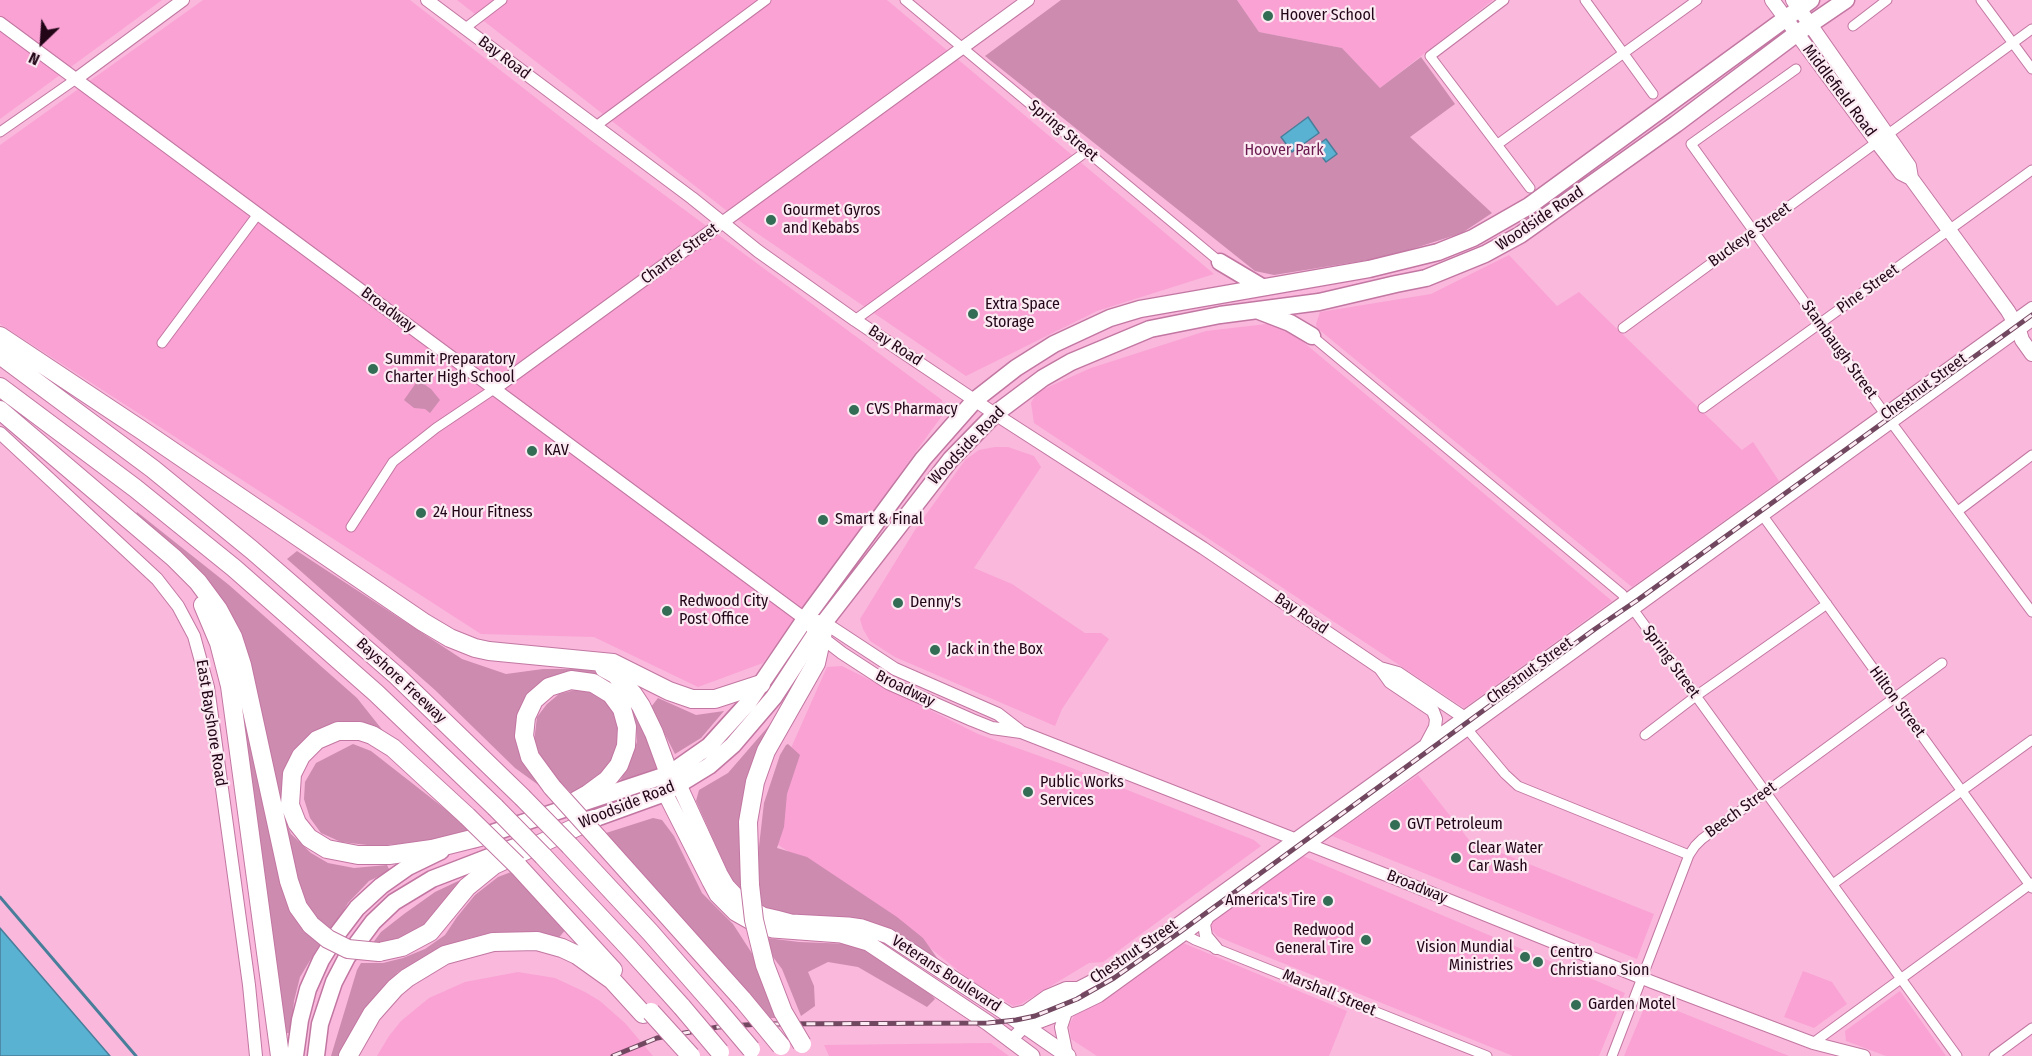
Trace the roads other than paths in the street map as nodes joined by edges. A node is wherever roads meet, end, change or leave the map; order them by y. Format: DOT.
graph roads {
  1 [pos="183,0"];
  2 [pos="427,0"];
  3 [pos="502,0"];
  4 [pos="766,0"];
  5 [pos="905,0"];
  6 [pos="1028,0"];
  7 [pos="1504,0"];
  8 [pos="1585,0"];
  9 [pos="1697,0"];
  10 [pos="1772,0"];
  11 [pos="1846,0"];
  12 [pos="1887,0"];
  13 [pos="1981,0"];
  14 [pos="1801,3"];
  15 [pos="1786,20"];
  16 [pos="0,23"];
  17 [pos="1811,24"];
  18 [pos="1853,26"];
  19 [pos="464,29"];
  20 [pos="2032,29"];
  21 [pos="1796,34"];
  22 [pos="2014,43"];
  23 [pos="963,47"];
  24 [pos="1623,53"];
  25 [pos="1796,69"];
  26 [pos="2032,69"];
  27 [pos="76,78"];
  28 [pos="1653,94"];
  29 [pos="596,126"];
  30 [pos="0,132"];
  31 [pos="1882,139"];
  32 [pos="1498,144"];
  33 [pos="1087,151"];
  34 [pos="2032,170"];
  35 [pos="1530,188"];
  36 [pos="258,214"];
  37 [pos="723,223"];
  38 [pos="1949,230"];
  39 [pos="1755,232"];
  40 [pos="1220,262"];
  41 [pos="1262,287"];
  42 [pos="1217,295"];
  43 [pos="1319,302"];
  44 [pos="2032,308"];
  45 [pos="1255,309"];
  46 [pos="855,320"];
  47 [pos="2032,320"];
  48 [pos="1820,323"];
  49 [pos="2016,326"];
  50 [pos="1623,328"];
  51 [pos="0,336"];
  52 [pos="1312,336"];
  53 [pos="2032,341"];
  54 [pos="162,343"];
  55 [pos="2032,354"];
  56 [pos="0,355"];
  57 [pos="0,387"];
  58 [pos="494,389"];
  59 [pos="975,400"];
  60 [pos="1703,408"];
  61 [pos="0,410"];
  62 [pos="995,414"];
  63 [pos="1889,419"];
  64 [pos="0,432"];
  65 [pos="2032,455"];
  66 [pos="117,511"];
  67 [pos="1958,511"];
  68 [pos="1763,516"];
  69 [pos="351,527"];
  70 [pos="1827,604"];
  71 [pos="1630,606"];
  72 [pos="2030,606"];
  73 [pos="805,619"];
  74 [pos="821,632"];
  75 [pos="589,660"];
  76 [pos="1942,663"];
  77 [pos="1380,668"];
  78 [pos="761,684"];
  79 [pos="1696,696"];
  80 [pos="1894,698"];
  81 [pos="1467,724"];
  82 [pos="1645,735"];
  83 [pos="2032,740"];
  84 [pos="1425,744"];
  85 [pos="671,784"];
  86 [pos="1961,790"];
  87 [pos="1766,792"];
  88 [pos="563,808"];
  89 [pos="596,828"];
  90 [pos="480,837"];
  91 [pos="1294,840"];
  92 [pos="1308,845"];
  93 [pos="1689,855"];
  94 [pos="1833,884"];
  95 [pos="2031,886"];
  96 [pos="1207,919"];
  97 [pos="1174,926"];
  98 [pos="1185,935"];
  99 [pos="1216,948"];
  100 [pos="1642,978"];
  101 [pos="1902,978"];
  102 [pos="1078,988"];
  103 [pos="1066,1012"];
  104 [pos="647,1013"];
  105 [pos="1009,1014"];
  106 [pos="1025,1027"];
  107 [pos="2032,1028"];
  108 [pos="1010,1041"];
  109 [pos="1814,1043"];
  110 [pos="795,1050"];
  111 [pos="754,1052"];
  112 [pos="721,1054"];
  113 [pos="256,1056"];
  114 [pos="280,1056"];
  115 [pos="295,1056"];
  116 [pos="316,1056"];
  117 [pos="348,1056"];
  118 [pos="683,1056"];
  119 [pos="691,1056"];
  120 [pos="1032,1056"];
  121 [pos="1067,1056"];
  122 [pos="1487,1056"];
  123 [pos="1612,1056"];
  124 [pos="1833,1056"];
  125 [pos="1864,1056"];
  126 [pos="1958,1056"];
  127 [pos="1994,1056"];
  1 -- 27 [label="street"];
  2 -- 19 [label="street, Bay Road"];
  3 -- 19 [label="street"];
  4 -- 29 [label="street"];
  5 -- 23 [label="street, Spring Street"];
  6 -- 23 [label="street, Charter Street"];
  7 -- 32 [label="street"];
  8 -- 24 [label="street"];
  9 -- 24 [label="street"];
  10 -- 15 [label="main road, Middlefield Road"];
  11 -- 17 [label="highway, Woodside Road"];
  12 -- 18 [label="street"];
  13 -- 22 [label="street"];
  14 -- 15 [label="highway, Woodside Road"];
  14 -- 17 [label="main road, Middlefield Road"];
  15 -- 21 [label="main road, Middlefield Road"];
  15 -- 41 [label="highway, Woodside Road"];
  16 -- 27 [label="street, Broadway"];
  17 -- 21 [label="highway, Woodside Road"];
  17 -- 31 [label="main road, Middlefield Road"];
  19 -- 29 [label="street, Bay Road"];
  20 -- 22 [label="street, Buckeye Street"];
  21 -- 31 [label="main road, Middlefield Road"];
  21 -- 43 [label="highway, Woodside Road"];
  22 -- 26 [label="street"];
  22 -- 31 [label="street, Buckeye Street"];
  23 -- 33 [label="street, Spring Street"];
  23 -- 37 [label="street, Charter Street"];
  24 -- 28 [label="street"];
  24 -- 32 [label="street"];
  25 -- 39 [label="street, Stambaugh Street"];
  27 -- 30 [label="street"];
  27 -- 36 [label="street, Broadway"];
  29 -- 37 [label="street, Bay Road"];
  31 -- 38 [label="main road, Middlefield Road"];
  31 -- 39 [label="street, Buckeye Street"];
  32 -- 35 [label="street"];
  33 -- 40 [label="street, Spring Street"];
  33 -- 46 [label="street"];
  34 -- 38 [label="street, Pine Street"];
  36 -- 54 [label="street"];
  36 -- 58 [label="street, Broadway"];
  37 -- 46 [label="street, Bay Road"];
  37 -- 58 [label="street, Charter Street"];
  38 -- 48 [label="street, Pine Street"];
  38 -- 49 [label="main road, Middlefield Road"];
  39 -- 48 [label="street, Stambaugh Street"];
  39 -- 50 [label="street, Buckeye Street"];
  40 -- 41 [label="highway"];
  40 -- 42 [label="highway"];
  41 -- 42 [label="highway, Woodside Road"];
  42 -- 59 [label="highway, Woodside Road"];
  43 -- 45 [label="highway, Woodside Road"];
  43 -- 52 [label="highway"];
  44 -- 49 [label="street, Chestnut Street"];
  45 -- 52 [label="highway"];
  45 -- 62 [label="highway, Woodside Road"];
  46 -- 59 [label="street, Bay Road"];
  47 -- 49 [label="street, Chestnut Street"];
  48 -- 60 [label="street, Pine Street"];
  48 -- 63 [label="street, Stambaugh Street"];
  49 -- 53 [label="main road, Middlefield Road"];
  49 -- 55 [label="main road, Middlefield Road"];
  49 -- 63 [label="street, Chestnut Street"];
  51 -- 75 [label="highway"];
  52 -- 71 [label="street, Spring Street"];
  56 -- 111 [label="highway, Bayshore Freeway, bridge"];
  57 -- 112 [label="highway, Bayshore Freeway, bridge"];
  58 -- 69 [label="street, Charter Street"];
  58 -- 73 [label="street, Broadway"];
  59 -- 62 [label="street, Bay Road"];
  59 -- 73 [label="highway, Woodside Road"];
  61 -- 66 [label="highway"];
  62 -- 74 [label="highway, Woodside Road"];
  62 -- 77 [label="street, Bay Road"];
  63 -- 67 [label="street, Stambaugh Street"];
  63 -- 68 [label="street, Chestnut Street"];
  63 -- 71 [label="street, Chestnut Street"];
  64 -- 113 [label="street, East Bayshore Road"];
  65 -- 67 [label="street"];
  66 -- 89 [label="highway, bridge"];
  66 -- 114 [label="highway"];
  67 -- 72 [label="street, Stambaugh Street"];
  68 -- 70 [label="street, Hilton Street"];
  68 -- 71 [label="street, Chestnut Street"];
  70 -- 79 [label="street"];
  70 -- 80 [label="street, Hilton Street"];
  71 -- 79 [label="street, Spring Street"];
  71 -- 81 [label="street, Chestnut Street"];
  73 -- 74 [label="street, Broadway"];
  73 -- 78 [label="highway, Woodside Road"];
  74 -- 85 [label="highway, Woodside Road"];
  74 -- 91 [label="street, Broadway"];
  74 -- 110 [label="highway, bridge"];
  75 -- 78 [label="highway"];
  75 -- 85 [label="highway"];
  76 -- 80 [label="street, Beech Street"];
  77 -- 81 [label="street, Bay Road"];
  77 -- 84 [label="street, Bay Road"];
  78 -- 85 [label="highway, Woodside Road"];
  79 -- 82 [label="street"];
  79 -- 87 [label="street, Spring Street"];
  80 -- 86 [label="street, Hilton Street"];
  80 -- 87 [label="street, Beech Street"];
  81 -- 84 [label="street, Chestnut Street"];
  81 -- 92 [label="street, Chestnut Street"];
  81 -- 93 [label="street, Bay Road"];
  83 -- 86 [label="street"];
  84 -- 91 [label="street, Chestnut Street"];
  85 -- 88 [label="highway, Woodside Road"];
  85 -- 89 [label="highway, Woodside Road"];
  85 -- 105 [label="main road, Veterans Boulevard"];
  85 -- 108 [label="main road, Veterans Boulevard"];
  86 -- 94 [label="street"];
  86 -- 95 [label="street, Hilton Street"];
  87 -- 93 [label="street, Beech Street"];
  87 -- 94 [label="street, Spring Street"];
  88 -- 89 [label="highway, bridge"];
  88 -- 90 [label="highway, Woodside Road"];
  89 -- 110 [label="highway, bridge"];
  89 -- 116 [label="highway, Woodside Road"];
  90 -- 104 [label="highway, bridge"];
  90 -- 115 [label="highway, Woodside Road"];
  91 -- 92 [label="street, Broadway"];
  91 -- 97 [label="street, Chestnut Street"];
  92 -- 96 [label="street, Chestnut Street"];
  92 -- 100 [label="street, Broadway"];
  93 -- 100 [label="street, Beech Street"];
  94 -- 101 [label="street, Spring Street"];
  95 -- 101 [label="street"];
  96 -- 98 [label="street, Chestnut Street"];
  96 -- 99 [label="street"];
  97 -- 98 [label="street, Marshall Street"];
  97 -- 102 [label="street, Chestnut Street"];
  98 -- 99 [label="street, Marshall Street"];
  98 -- 103 [label="street, Chestnut Street"];
  99 -- 122 [label="street, Marshall Street"];
  100 -- 109 [label="street, Broadway"];
  100 -- 123 [label="street, Beech Street"];
  101 -- 109 [label="street"];
  101 -- 126 [label="street, Spring Street"];
  102 -- 105 [label="street"];
  102 -- 106 [label="street, Chestnut Street"];
  103 -- 106 [label="street, Chestnut Street"];
  103 -- 121 [label="street"];
  104 -- 117 [label="highway"];
  104 -- 118 [label="highway"];
  104 -- 119 [label="highway, bridge"];
  105 -- 106 [label="main road, Veterans Boulevard"];
  106 -- 108 [label="street, Chestnut Street"];
  106 -- 121 [label="main road, Veterans Boulevard"];
  107 -- 127 [label="street"];
  108 -- 120 [label="main road, Veterans Boulevard"];
  109 -- 124 [label="street, Broadway"];
  109 -- 125 [label="street, Broadway"];
}
